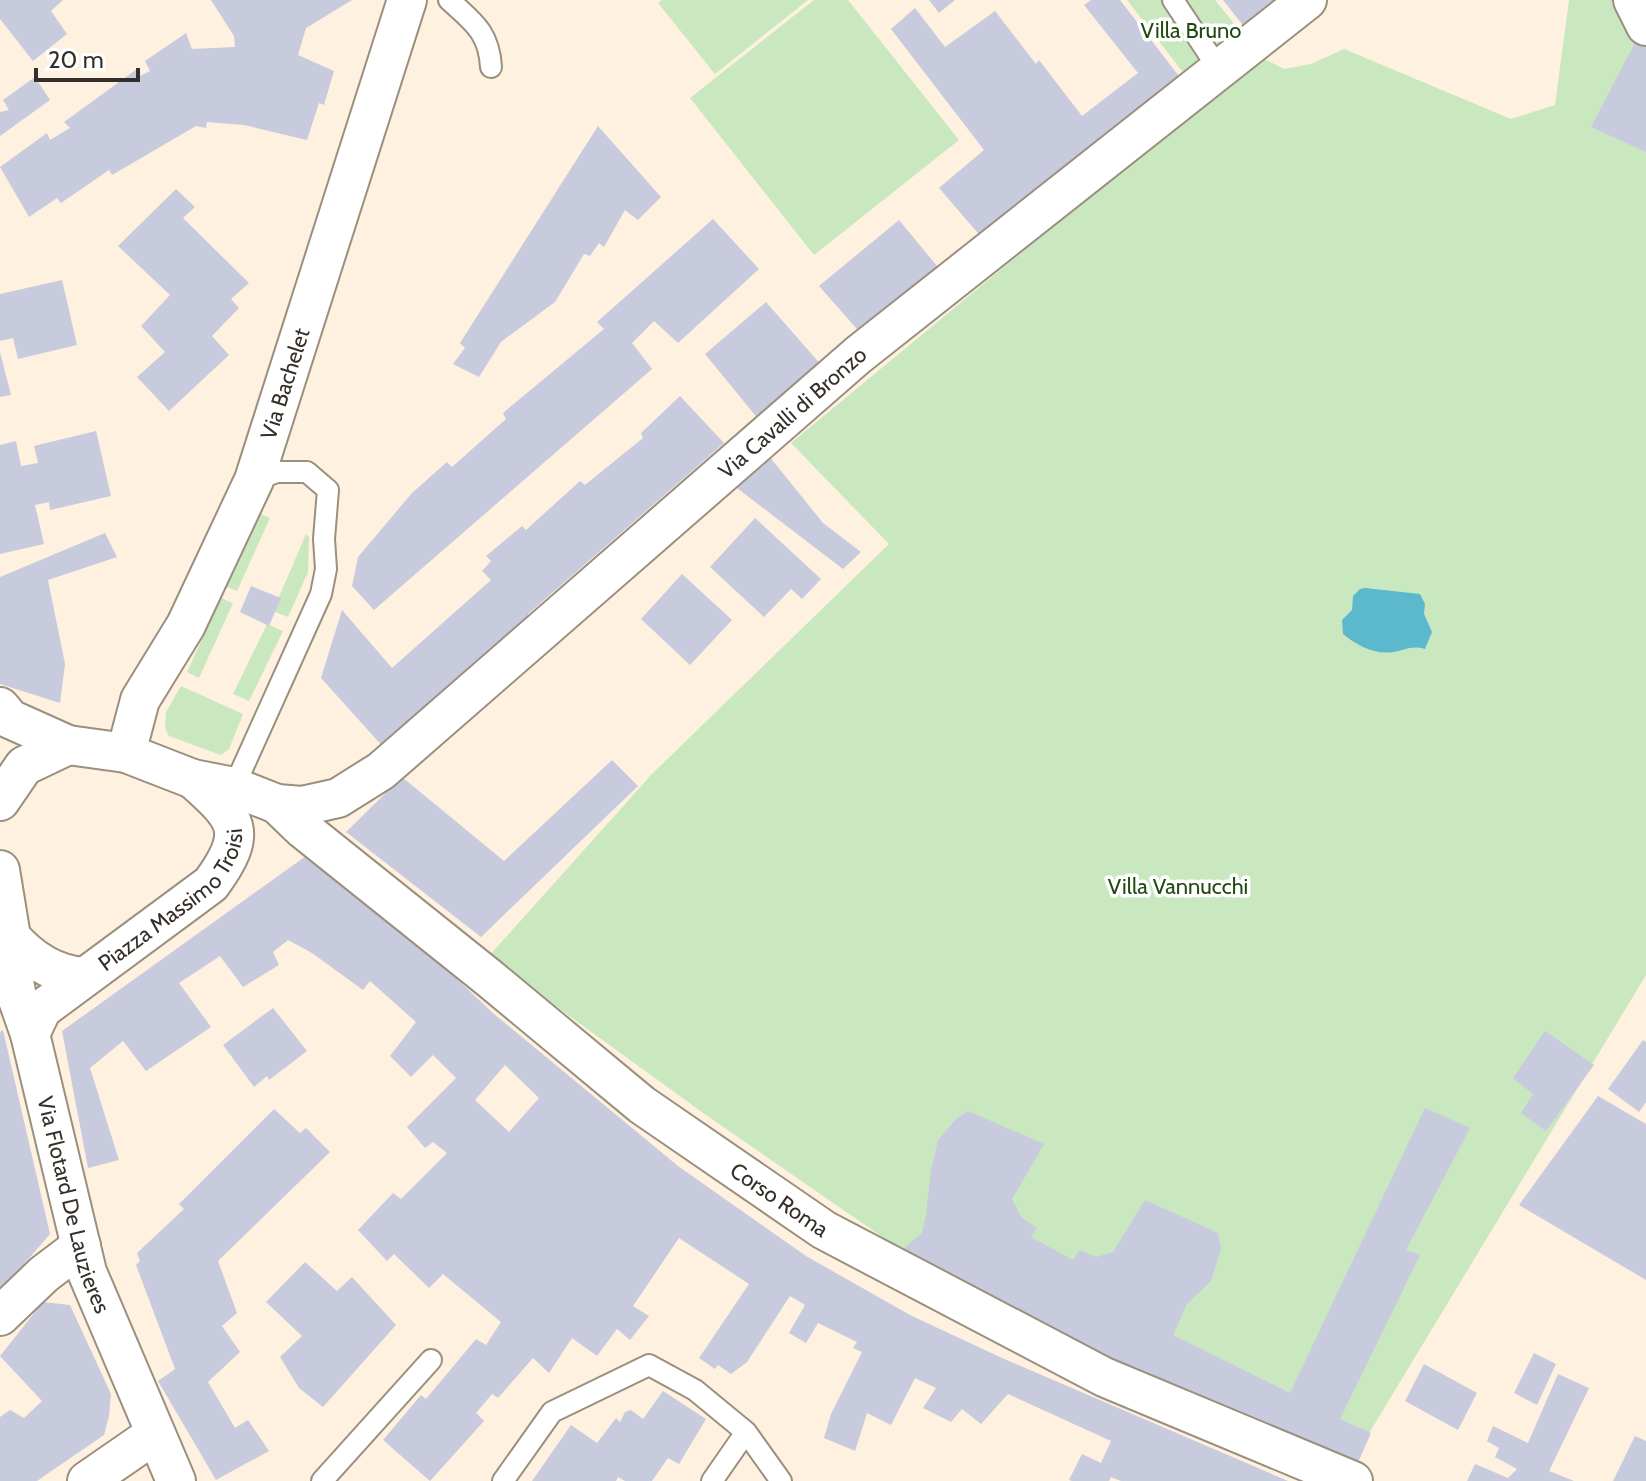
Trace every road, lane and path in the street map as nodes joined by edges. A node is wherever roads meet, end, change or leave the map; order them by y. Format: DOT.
graph roads {
  1 [pos="407,0"];
  2 [pos="449,0"];
  3 [pos="1173,0"];
  4 [pos="1307,0"];
  5 [pos="1633,0"];
  6 [pos="1646,26"];
  7 [pos="491,67"];
  8 [pos="1218,68"];
  9 [pos="254,480"];
  10 [pos="0,707"];
  11 [pos="68,745"];
  12 [pos="126,753"];
  13 [pos="193,779"];
  14 [pos="234,787"];
  15 [pos="0,801"];
  16 [pos="277,804"];
  17 [pos="0,870"];
  18 [pos="9,927"];
  19 [pos="84,977"];
  20 [pos="30,1034"];
  21 [pos="81,1246"];
  22 [pos="0,1316"];
  23 [pos="431,1360"];
  24 [pos="746,1432"];
  25 [pos="155,1434"];
  26 [pos="87,1481"];
  27 [pos="176,1481"];
  28 [pos="322,1481"];
  29 [pos="503,1481"];
  30 [pos="712,1481"];
  31 [pos="781,1481"];
  32 [pos="1353,1481"];
  1 -- 9 [label="street, Via Bachelet"];
  2 -- 7 [label="lane"];
  3 -- 8 [label="lane"];
  4 -- 8 [label="street, Via Cavalli di Bronzo"];
  5 -- 6 [label="street"];
  8 -- 16 [label="street, Via Cavalli di Bronzo"];
  9 -- 12 [label="street, Via Bachelet"];
  9 -- 14 [label="lane"];
  10 -- 11 [label="street, Piazza Massimo Troisi"];
  11 -- 12 [label="street, Piazza Massimo Troisi"];
  11 -- 15 [label="street"];
  12 -- 13 [label="street, Piazza Massimo Troisi"];
  13 -- 14 [label="street, Piazza Massimo Troisi"];
  13 -- 19 [label="street, Piazza Massimo Troisi"];
  14 -- 16 [label="street, Piazza Massimo Troisi"];
  16 -- 32 [label="street, Corso Roma"];
  17 -- 18 [label="street"];
  18 -- 19 [label="street, Piazza Massimo Troisi"];
  18 -- 20 [label="street, Via Flotard De Lauzieres"];
  19 -- 20 [label="street, Piazza Massimo Troisi"];
  20 -- 21 [label="street, Via Flotard De Lauzieres"];
  21 -- 22 [label="street"];
  21 -- 25 [label="street, Via Flotard De Lauzieres"];
  23 -- 28 [label="lane"];
  24 -- 29 [label="lane"];
  24 -- 30 [label="lane"];
  24 -- 31 [label="lane"];
  25 -- 26 [label="street"];
  25 -- 27 [label="street, Via Flotard De Lauzieres"];
}
